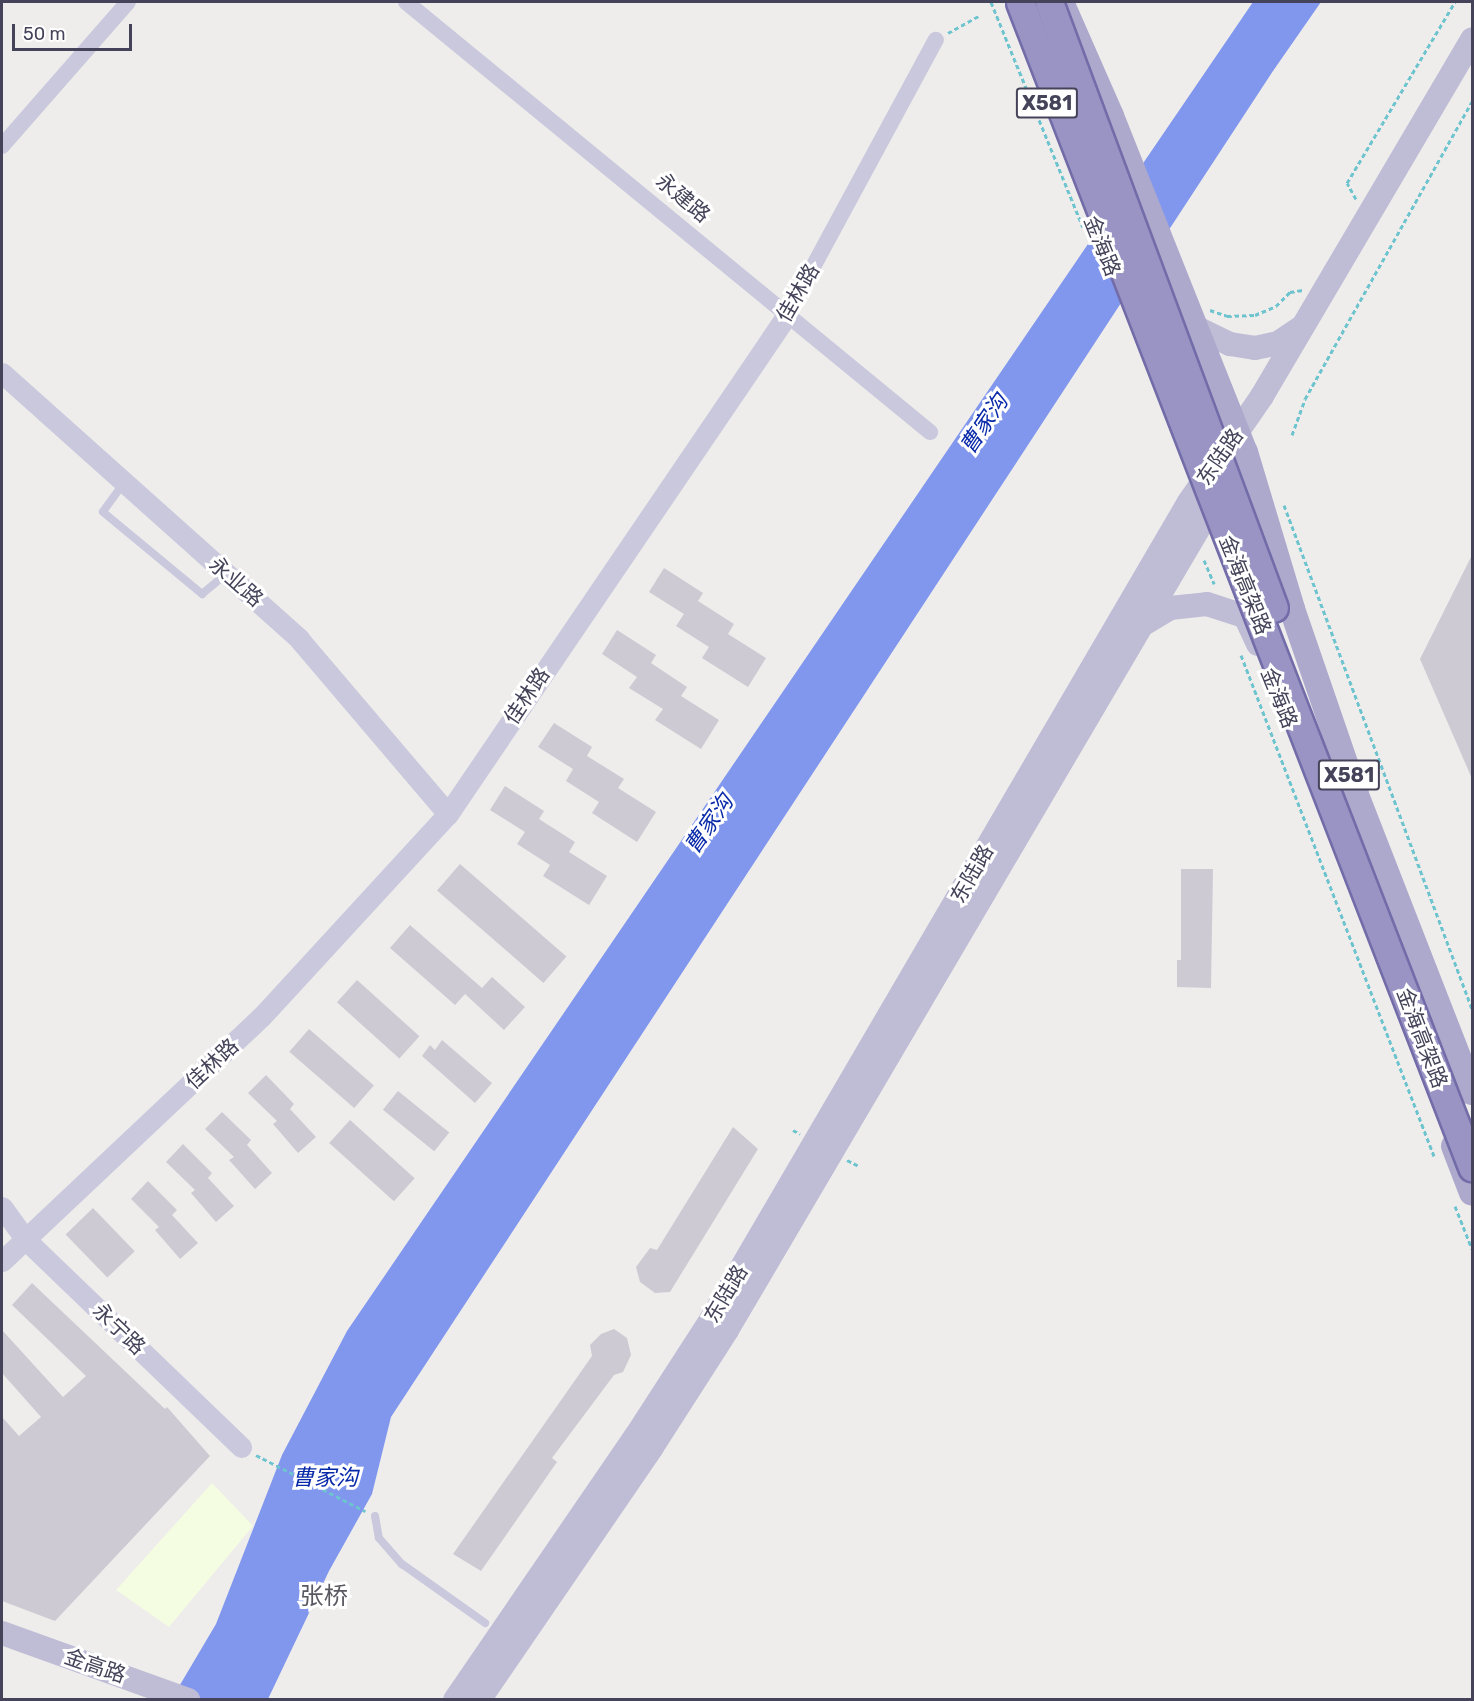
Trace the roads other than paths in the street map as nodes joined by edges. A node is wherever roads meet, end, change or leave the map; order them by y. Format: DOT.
graph roads {
  1 [pos="128,2"];
  2 [pos="406,2"];
  3 [pos="1008,2"];
  4 [pos="1020,2"];
  5 [pos="1049,2"];
  6 [pos="1056,2"];
  7 [pos="1061,2"];
  8 [pos="1473,39"];
  9 [pos="936,40"];
  10 [pos="1473,67"];
  11 [pos="2,146"];
  12 [pos="787,315"];
  13 [pos="1203,319"];
  14 [pos="1304,325"];
  15 [pos="2,372"];
  16 [pos="930,432"];
  17 [pos="1240,442"];
  18 [pos="124,483"];
  19 [pos="1203,516"];
  20 [pos="226,574"];
  21 [pos="1137,628"];
  22 [pos="1284,636"];
  23 [pos="1249,649"];
  24 [pos="448,814"];
  25 [pos="1473,1092"];
  26 [pos="1473,1128"];
  27 [pos="1473,1167"];
  28 [pos="1464,1200"];
  29 [pos="2,1207"];
  30 [pos="25,1239"];
  31 [pos="2,1261"];
  32 [pos="241,1447"];
  33 [pos="375,1516"];
  34 [pos="485,1623"];
  35 [pos="2,1633"];
  36 [pos="188,1700"];
  37 [pos="455,1700"];
  38 [pos="478,1700"];
  1 -- 11 [label="street"];
  2 -- 12 [label="street, 永建路"];
  3 -- 19 [label="main road, 金海路 / X581"];
  4 -- 27 [label="highway, 金海高架路, bridge"];
  5 -- 22 [label="highway, 金海高架路, bridge"];
  6 -- 22 [label="highway, bridge"];
  7 -- 13 [label="main road, 金海路 / X581"];
  8 -- 14 [label="main road, 东陆路"];
  9 -- 12 [label="street, 佳林路"];
  10 -- 17 [label="main road, 东陆路"];
  12 -- 16 [label="street, 永建路"];
  12 -- 24 [label="street, 佳林路"];
  13 -- 14 [label="main road"];
  13 -- 17 [label="main road, 金海路 / X581"];
  14 -- 17 [label="main road, 东陆路"];
  15 -- 18 [label="street, 永业路"];
  17 -- 19 [label="main road, 东陆路"];
  17 -- 25 [label="main road, 金海路 / X581"];
  18 -- 20 [label="street, 永业路"];
  18 -- 20 [label="lane"];
  19 -- 21 [label="main road, 东陆路"];
  19 -- 23 [label="main road, 金海路 / X581"];
  19 -- 37 [label="main road, 东陆路"];
  20 -- 24 [label="street, 永业路"];
  21 -- 23 [label="main road"];
  21 -- 38 [label="main road, 东陆路"];
  22 -- 26 [label="highway, 金海高架路"];
  23 -- 28 [label="main road, 金海路 / X581"];
  24 -- 30 [label="street, 佳林路"];
  29 -- 30 [label="street, 永宁路"];
  30 -- 31 [label="street, 佳林路"];
  30 -- 32 [label="street, 永宁路"];
  33 -- 34 [label="lane"];
  35 -- 36 [label="main road, 金高路"];
}
